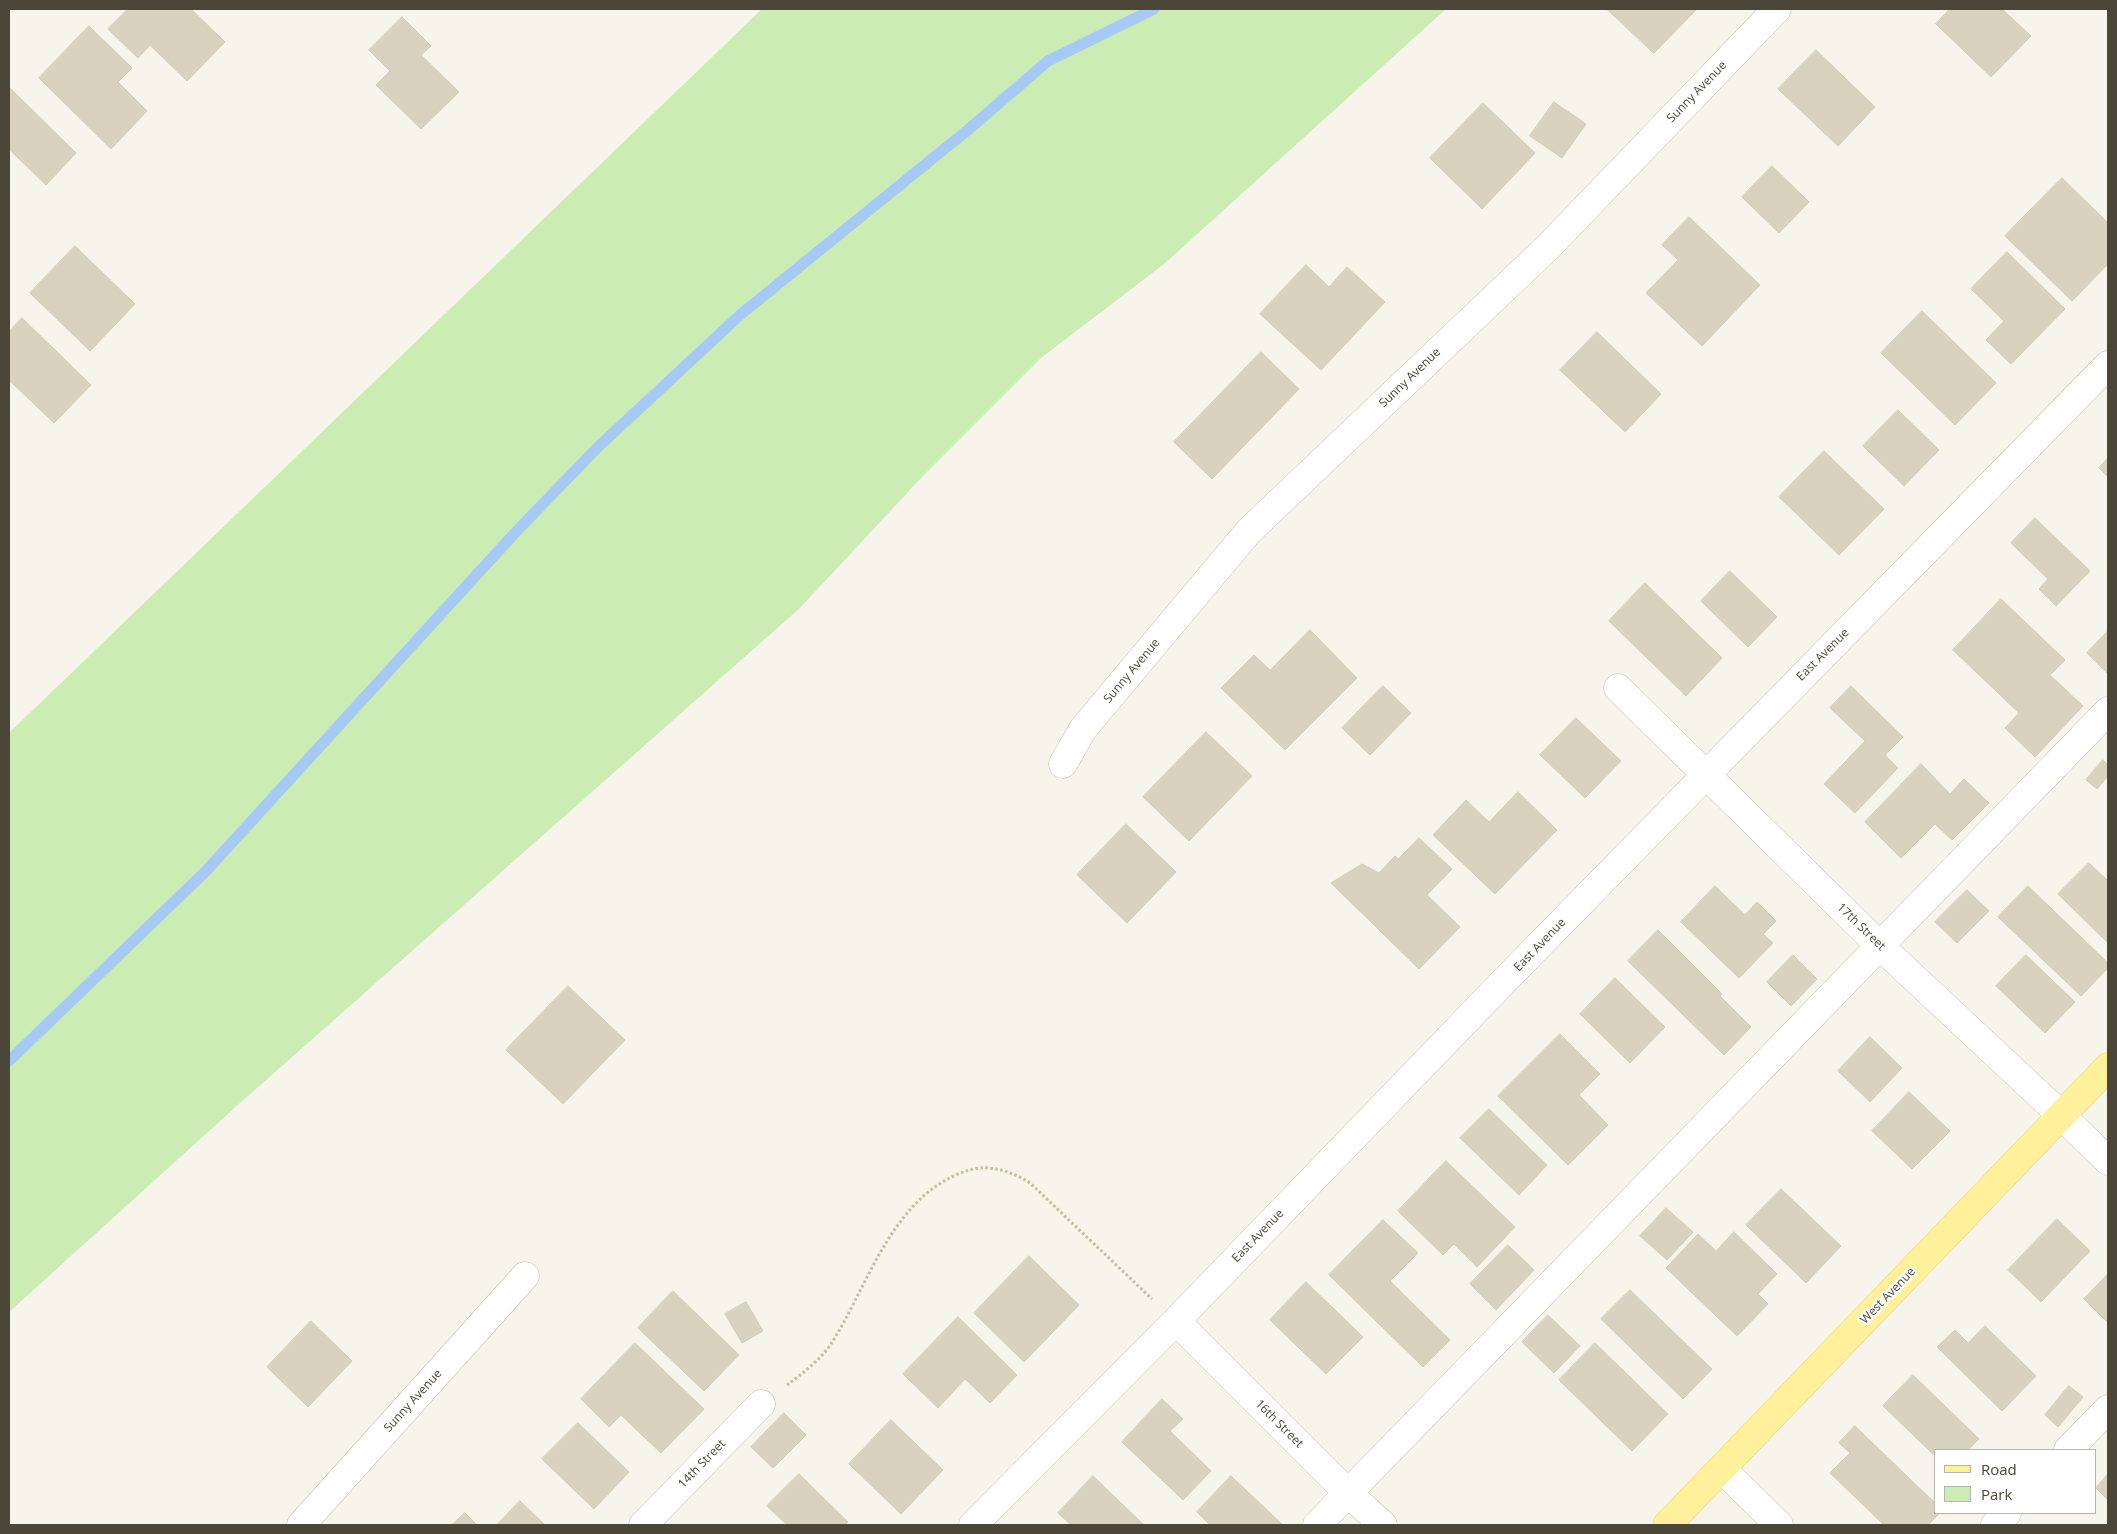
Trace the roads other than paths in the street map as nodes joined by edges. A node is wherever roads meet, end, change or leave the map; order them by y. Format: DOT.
graph roads {
  1 [pos="1778,9"];
  2 [pos="2108,365"];
  3 [pos="1618,688"];
  4 [pos="2108,711"];
  5 [pos="1063,764"];
  6 [pos="1706,775"];
  7 [pos="1880,946"];
  8 [pos="2108,1067"];
  9 [pos="2061,1115"];
  10 [pos="2108,1162"];
  11 [pos="525,1276"];
  12 [pos="1176,1322"];
  13 [pos="761,1404"];
  14 [pos="2108,1409"];
  15 [pos="2069,1449"];
  16 [pos="1722,1469"];
  17 [pos="1348,1493"];
  18 [pos="2006,1514"];
  19 [pos="301,1525"];
  20 [pos="643,1525"];
  21 [pos="972,1525"];
  22 [pos="1316,1525"];
  23 [pos="1383,1525"];
  24 [pos="1667,1525"];
  25 [pos="1778,1525"];
  26 [pos="1995,1525"];
  1 -- 5 [label="street, Sunny Avenue"];
  2 -- 6 [label="street, East Avenue"];
  3 -- 6 [label="street, 17th Street"];
  4 -- 7 [label="street"];
  6 -- 7 [label="street, 17th Street"];
  6 -- 12 [label="street, East Avenue"];
  7 -- 9 [label="street, 17th Street"];
  7 -- 17 [label="street"];
  8 -- 9 [label="main road, West Avenue"];
  9 -- 10 [label="street, 17th Street"];
  9 -- 16 [label="main road, West Avenue"];
  11 -- 19 [label="street, Sunny Avenue"];
  12 -- 17 [label="street, 16th Street"];
  12 -- 21 [label="street, East Avenue"];
  13 -- 20 [label="street, 14th Street"];
  14 -- 15 [label="street"];
  16 -- 24 [label="main road, West Avenue"];
  16 -- 25 [label="street"];
  17 -- 22 [label="street"];
  17 -- 23 [label="street, 16th Street"];
  18 -- 26 [label="street"];
}
